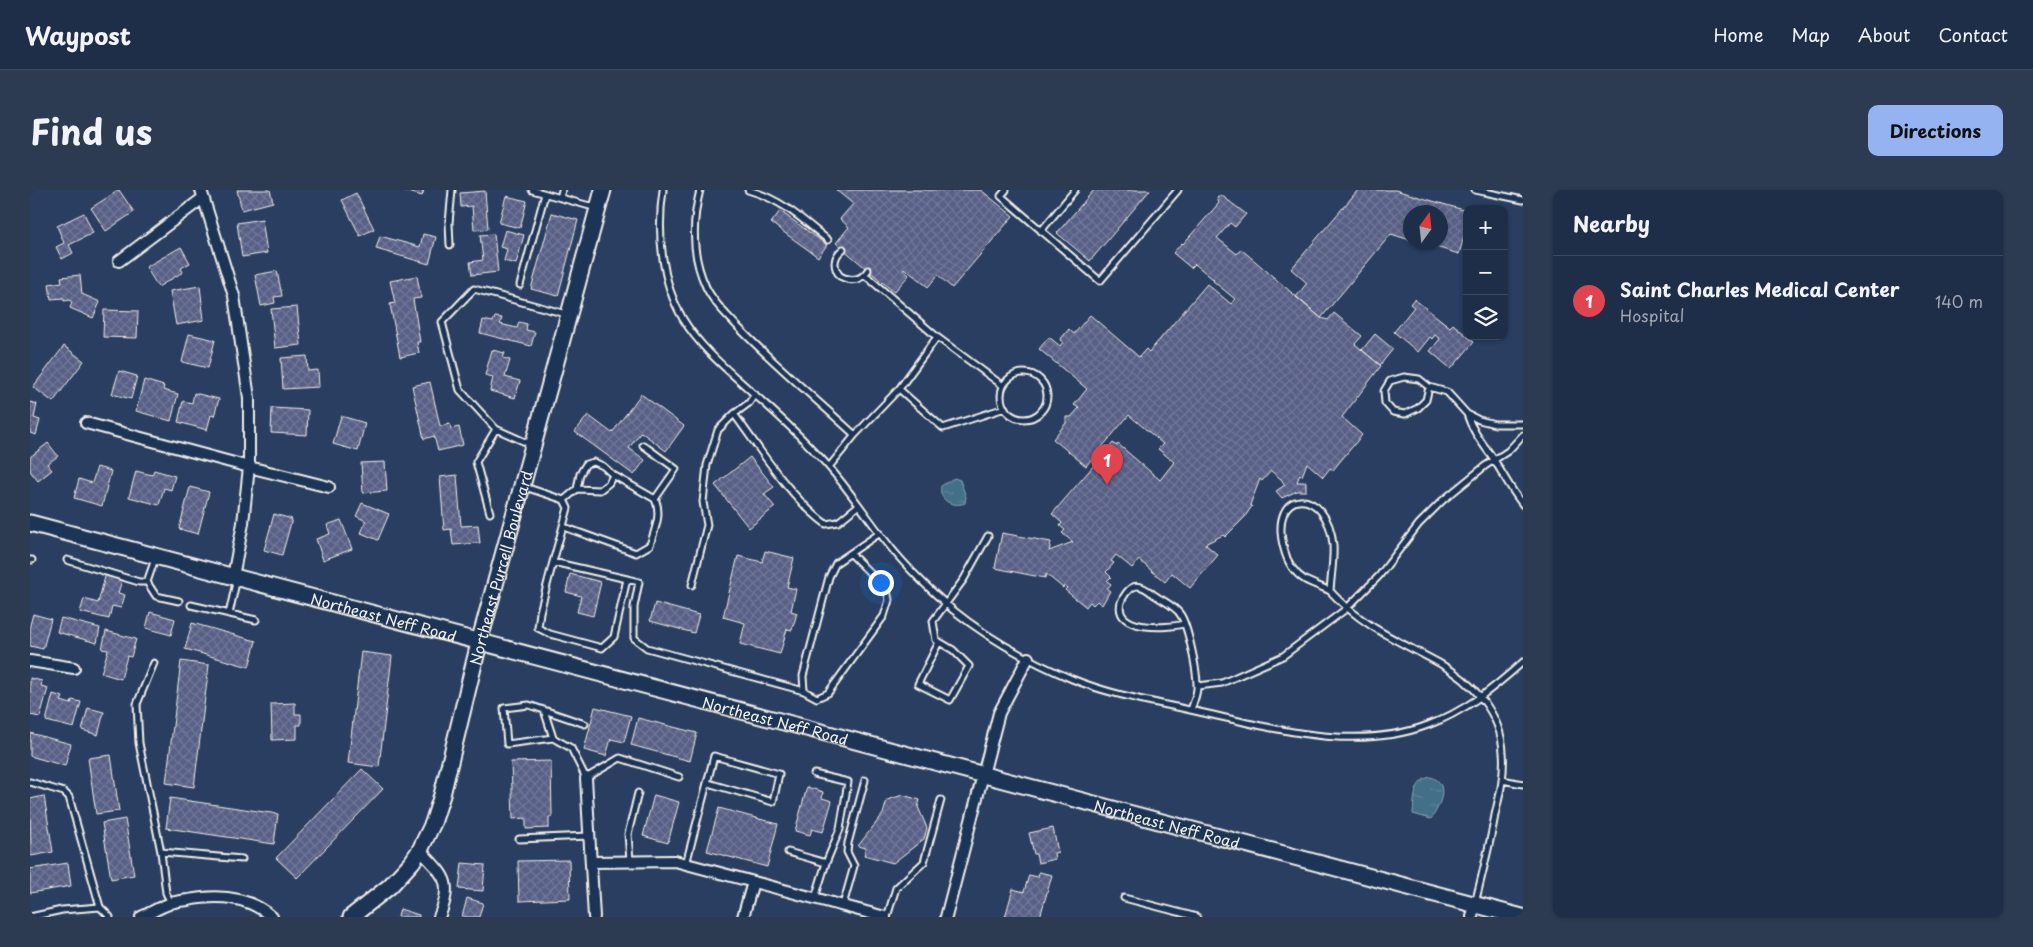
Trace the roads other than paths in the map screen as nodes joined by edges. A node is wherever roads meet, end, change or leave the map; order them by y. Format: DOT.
graph roads {
  1 [pos="452,190"];
  2 [pos="532,190"];
  3 [pos="562,190"];
  4 [pos="603,190"];
  5 [pos="663,190"];
  6 [pos="700,190"];
  7 [pos="748,190"];
  8 [pos="1006,190"];
  9 [pos="1075,190"];
  10 [pos="1178,190"];
  11 [pos="1475,190"];
  12 [pos="202,194"];
  13 [pos="545,194"];
  14 [pos="560,198"];
  15 [pos="1523,200"];
  16 [pos="598,208"];
  17 [pos="1041,231"];
  18 [pos="828,240"];
  19 [pos="450,245"];
  20 [pos="843,249"];
  21 [pos="119,261"];
  22 [pos="520,285"];
  23 [pos="569,314"];
  24 [pos="937,336"];
  25 [pos="1002,385"];
  26 [pos="1429,387"];
  27 [pos="899,389"];
  28 [pos="755,394"];
  29 [pos="1004,408"];
  30 [pos="734,414"];
  31 [pos="1467,414"];
  32 [pos="86,423"];
  33 [pos="1523,424"];
  34 [pos="496,429"];
  35 [pos="855,434"];
  36 [pos="1523,435"];
  37 [pos="643,445"];
  38 [pos="534,446"];
  39 [pos="1494,460"];
  40 [pos="249,467"];
  41 [pos="829,467"];
  42 [pos="613,475"];
  43 [pos="523,486"];
  44 [pos="329,487"];
  45 [pos="578,489"];
  46 [pos="654,499"];
  47 [pos="564,500"];
  48 [pos="859,505"];
  49 [pos="1523,505"];
  50 [pos="490,513"];
  51 [pos="30,523"];
  52 [pos="564,527"];
  53 [pos="880,533"];
  54 [pos="988,536"];
  55 [pos="851,554"];
  56 [pos="156,556"];
  57 [pos="67,560"];
  58 [pos="553,562"];
  59 [pos="235,577"];
  60 [pos="627,579"];
  61 [pos="147,582"];
  62 [pos="692,585"];
  63 [pos="1330,591"];
  64 [pos="179,601"];
  65 [pos="946,602"];
  66 [pos="191,605"];
  67 [pos="1346,608"];
  68 [pos="229,614"];
  69 [pos="256,620"];
  70 [pos="1184,624"];
  71 [pos="940,642"];
  72 [pos="480,643"];
  73 [pos="1028,658"];
  74 [pos="30,661"];
  75 [pos="1523,662"];
  76 [pos="154,663"];
  77 [pos="74,668"];
  78 [pos="1198,686"];
  79 [pos="804,691"];
  80 [pos="1481,696"];
  81 [pos="544,710"];
  82 [pos="1191,710"];
  83 [pos="585,724"];
  84 [pos="554,738"];
  85 [pos="814,774"];
  86 [pos="983,775"];
  87 [pos="679,777"];
  88 [pos="586,778"];
  89 [pos="865,780"];
  90 [pos="1502,780"];
  91 [pos="30,782"];
  92 [pos="708,783"];
  93 [pos="1523,784"];
  94 [pos="638,793"];
  95 [pos="941,800"];
  96 [pos="589,836"];
  97 [pos="520,839"];
  98 [pos="420,850"];
  99 [pos="161,852"];
  100 [pos="788,852"];
  101 [pos="242,858"];
  102 [pos="591,862"];
  103 [pos="630,862"];
  104 [pos="826,863"];
  105 [pos="686,864"];
  106 [pos="754,882"];
  107 [pos="1124,898"];
  108 [pos="815,899"];
  109 [pos="171,903"];
  110 [pos="842,906"];
  111 [pos="100,907"];
  112 [pos="1473,911"];
  113 [pos="30,917"];
  114 [pos="110,917"];
  115 [pos="141,917"];
  116 [pos="272,917"];
  117 [pos="350,917"];
  118 [pos="439,917"];
  119 [pos="594,917"];
  120 [pos="743,917"];
  121 [pos="886,917"];
  122 [pos="946,917"];
  123 [pos="1197,917"];
  124 [pos="1522,917"];
  1 -- 19 [label="lane"];
  2 -- 13 [label="lane"];
  3 -- 14 [label="lane"];
  4 -- 16 [label="main road, Northeast Purcell Boulevard"];
  5 -- 28 [label="lane"];
  6 -- 35 [label="lane"];
  7 -- 18 [label="lane"];
  8 -- 17 [label="lane"];
  9 -- 17 [label="lane"];
  10 -- 17 [label="lane"];
  11 -- 15 [label="lane"];
  12 -- 21 [label="street"];
  12 -- 40 [label="street"];
  13 -- 14 [label="lane"];
  13 -- 22 [label="lane"];
  14 -- 16 [label="lane"];
  16 -- 23 [label="main road, Northeast Purcell Boulevard"];
  20 -- 24 [label="lane"];
  23 -- 34 [label="lane"];
  23 -- 38 [label="main road, Northeast Purcell Boulevard"];
  24 -- 25 [label="lane"];
  24 -- 27 [label="lane"];
  25 -- 29 [label="lane"];
  25 -- 29 [label="lane"];
  26 -- 26 [label="lane"];
  26 -- 31 [label="lane"];
  27 -- 29 [label="lane"];
  27 -- 35 [label="lane"];
  28 -- 30 [label="lane"];
  28 -- 41 [label="lane"];
  30 -- 48 [label="lane"];
  30 -- 62 [label="lane"];
  31 -- 33 [label="lane"];
  31 -- 39 [label="lane"];
  32 -- 40 [label="street"];
  34 -- 38 [label="lane"];
  34 -- 50 [label="lane"];
  35 -- 41 [label="lane"];
  36 -- 39 [label="lane"];
  37 -- 46 [label="lane"];
  38 -- 43 [label="main road, Northeast Purcell Boulevard"];
  39 -- 49 [label="lane"];
  39 -- 67 [label="lane"];
  40 -- 44 [label="street"];
  40 -- 59 [label="street"];
  41 -- 48 [label="lane"];
  42 -- 45 [label="lane"];
  42 -- 45 [label="lane"];
  42 -- 46 [label="lane"];
  43 -- 47 [label="lane"];
  43 -- 72 [label="main road, Northeast Purcell Boulevard"];
  45 -- 47 [label="lane"];
  46 -- 52 [label="lane"];
  47 -- 52 [label="lane"];
  48 -- 53 [label="lane"];
  51 -- 56 [label="main road, Northeast Neff Road"];
  52 -- 58 [label="lane"];
  53 -- 55 [label="lane"];
  53 -- 65 [label="lane"];
  54 -- 65 [label="lane"];
  55 -- 79 [label="lane"];
  55 -- 79 [label="lane"];
  56 -- 59 [label="main road, Northeast Neff Road"];
  56 -- 61 [label="lane"];
  57 -- 61 [label="lane"];
  58 -- 60 [label="lane"];
  58 -- 60 [label="lane"];
  59 -- 68 [label="lane"];
  59 -- 72 [label="main road, Northeast Neff Road"];
  60 -- 79 [label="lane"];
  61 -- 64 [label="lane"];
  63 -- 63 [label="lane"];
  63 -- 67 [label="lane"];
  65 -- 71 [label="lane"];
  65 -- 73 [label="lane"];
  66 -- 68 [label="lane"];
  67 -- 78 [label="lane"];
  67 -- 80 [label="lane"];
  68 -- 69 [label="lane"];
  70 -- 70 [label="lane"];
  70 -- 78 [label="lane"];
  71 -- 71 [label="lane"];
  72 -- 86 [label="main road, Northeast Neff Road"];
  72 -- 98 [label="main road, Northeast Purcell Boulevard"];
  73 -- 82 [label="lane"];
  73 -- 86 [label="street"];
  74 -- 77 [label="street"];
  75 -- 80 [label="lane"];
  76 -- 99 [label="lane"];
  78 -- 82 [label="lane"];
  80 -- 82 [label="lane"];
  80 -- 90 [label="lane"];
  81 -- 83 [label="lane"];
  81 -- 84 [label="lane"];
  81 -- 84 [label="lane"];
  84 -- 88 [label="lane"];
  85 -- 104 [label="lane"];
  86 -- 112 [label="main road, Northeast Neff Road"];
  86 -- 122 [label="street"];
  87 -- 88 [label="lane"];
  88 -- 96 [label="street"];
  89 -- 110 [label="lane"];
  90 -- 93 [label="lane"];
  90 -- 112 [label="lane"];
  91 -- 111 [label="lane"];
  92 -- 92 [label="lane"];
  92 -- 105 [label="lane"];
  94 -- 103 [label="lane"];
  95 -- 121 [label="lane"];
  96 -- 97 [label="lane"];
  96 -- 102 [label="street"];
  98 -- 117 [label="main road, Northeast Purcell Boulevard"];
  98 -- 118 [label="street"];
  99 -- 101 [label="lane"];
  99 -- 109 [label="lane"];
  100 -- 104 [label="lane"];
  102 -- 103 [label="street"];
  102 -- 119 [label="street"];
  103 -- 105 [label="street"];
  104 -- 108 [label="lane"];
  105 -- 106 [label="street"];
  106 -- 108 [label="street"];
  106 -- 120 [label="street"];
  107 -- 123 [label="lane"];
  108 -- 110 [label="street"];
  109 -- 115 [label="street"];
  109 -- 116 [label="street"];
  110 -- 121 [label="street"];
  111 -- 113 [label="lane"];
  111 -- 114 [label="lane"];
  112 -- 124 [label="main road, Northeast Neff Road"];
}
